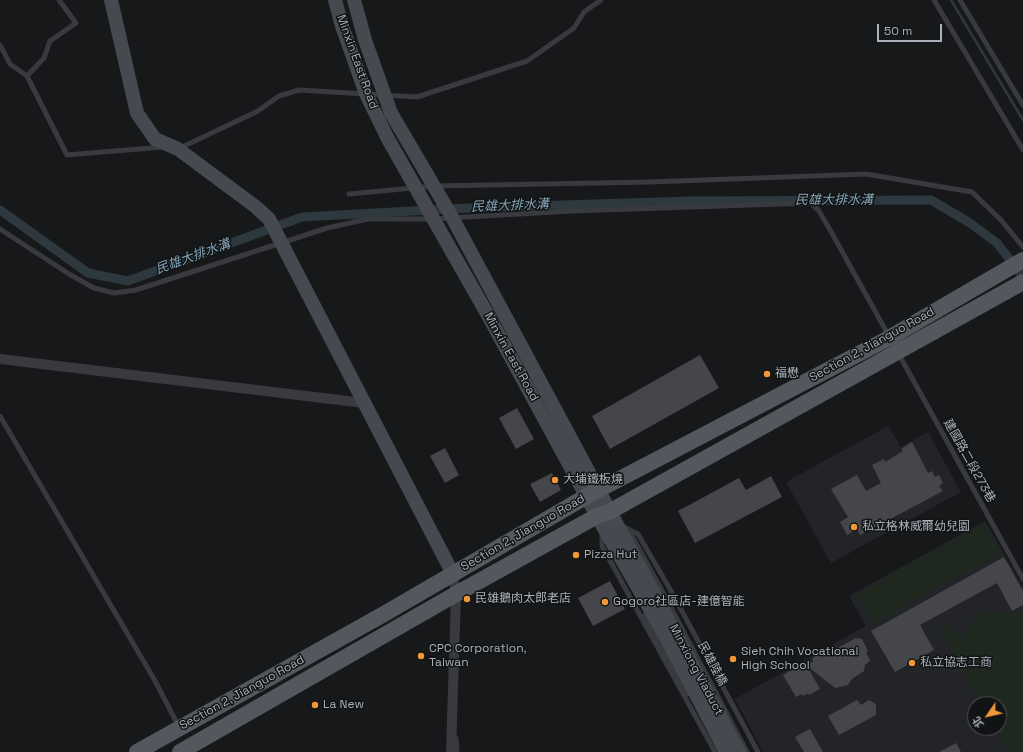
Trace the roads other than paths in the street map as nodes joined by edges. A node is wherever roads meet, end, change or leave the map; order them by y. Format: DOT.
graph roads {
  1 [pos="59,0"];
  2 [pos="111,0"];
  3 [pos="335,0"];
  4 [pos="354,0"];
  5 [pos="601,0"];
  6 [pos="934,0"];
  7 [pos="960,0"];
  8 [pos="0,45"];
  9 [pos="26,76"];
  10 [pos="366,94"];
  11 [pos="384,96"];
  12 [pos="1023,105"];
  13 [pos="174,148"];
  14 [pos="1023,150"];
  15 [pos="434,186"];
  16 [pos="415,187"];
  17 [pos="349,194"];
  18 [pos="452,216"];
  19 [pos="433,219"];
  20 [pos="0,229"];
  21 [pos="281,243"];
  22 [pos="1023,247"];
  23 [pos="1023,260"];
  24 [pos="1023,282"];
  25 [pos="888,338"];
  26 [pos="899,352"];
  27 [pos="0,359"];
  28 [pos="364,403"];
  29 [pos="0,416"];
  30 [pos="593,493"];
  31 [pos="605,518"];
  32 [pos="453,574"];
  33 [pos="1023,579"];
  34 [pos="647,591"];
  35 [pos="456,594"];
  36 [pos="453,699"];
  37 [pos="179,728"];
  38 [pos="184,751"];
  39 [pos="137,752"];
  40 [pos="447,752"];
  41 [pos="452,752"];
  42 [pos="457,752"];
  43 [pos="715,752"];
  44 [pos="719,752"];
  45 [pos="726,752"];
  46 [pos="739,752"];
  47 [pos="747,752"];
  48 [pos="758,752"];
  1 -- 9 [label="lane"];
  2 -- 13 [label="main road"];
  3 -- 10 [label="main road, Minxin East Road"];
  4 -- 11 [label="main road, Minxin East Road"];
  5 -- 11 [label="lane"];
  6 -- 14 [label="lane"];
  7 -- 12 [label="lane"];
  8 -- 9 [label="lane"];
  9 -- 13 [label="lane"];
  10 -- 11 [label="lane"];
  10 -- 13 [label="lane"];
  10 -- 16 [label="main road, Minxin East Road"];
  11 -- 15 [label="main road, Minxin East Road"];
  13 -- 21 [label="main road"];
  15 -- 16 [label="lane"];
  15 -- 18 [label="main road, Minxin East Road"];
  15 -- 22 [label="lane"];
  16 -- 17 [label="lane"];
  16 -- 19 [label="main road, Minxin East Road"];
  18 -- 19 [label="lane"];
  18 -- 25 [label="lane, 建國路二段273巷"];
  18 -- 30 [label="main road, Minxin East Road"];
  19 -- 21 [label="lane"];
  19 -- 30 [label="main road, Minxin East Road"];
  20 -- 21 [label="lane"];
  21 -- 28 [label="main road"];
  23 -- 25 [label="main road, Section 2, Jianguo Road"];
  24 -- 26 [label="main road, Section 2, Jianguo Road"];
  25 -- 26 [label="lane, 建國路二段273巷"];
  25 -- 30 [label="main road, Section 2, Jianguo Road"];
  26 -- 31 [label="main road, Section 2, Jianguo Road"];
  26 -- 33 [label="lane, 建國路二段273巷"];
  27 -- 28 [label="street"];
  28 -- 32 [label="main road"];
  29 -- 37 [label="lane"];
  30 -- 31 [label="main road"];
  30 -- 32 [label="main road, Section 2, Jianguo Road"];
  31 -- 34 [label="main road"];
  31 -- 35 [label="main road, Section 2, Jianguo Road"];
  31 -- 43 [label="lane"];
  31 -- 48 [label="lane"];
  32 -- 35 [label="street"];
  32 -- 37 [label="main road, Section 2, Jianguo Road"];
  34 -- 44 [label="lane"];
  34 -- 45 [label="main road, Minxiong Viaduct"];
  34 -- 46 [label="main road, Minxiong Viaduct"];
  34 -- 47 [label="lane, 民雄陸橋"];
  35 -- 36 [label="street"];
  35 -- 38 [label="main road, Section 2, Jianguo Road"];
  36 -- 40 [label="lane"];
  36 -- 41 [label="street"];
  36 -- 42 [label="lane"];
  37 -- 39 [label="main road, Section 2, Jianguo Road"];
}
